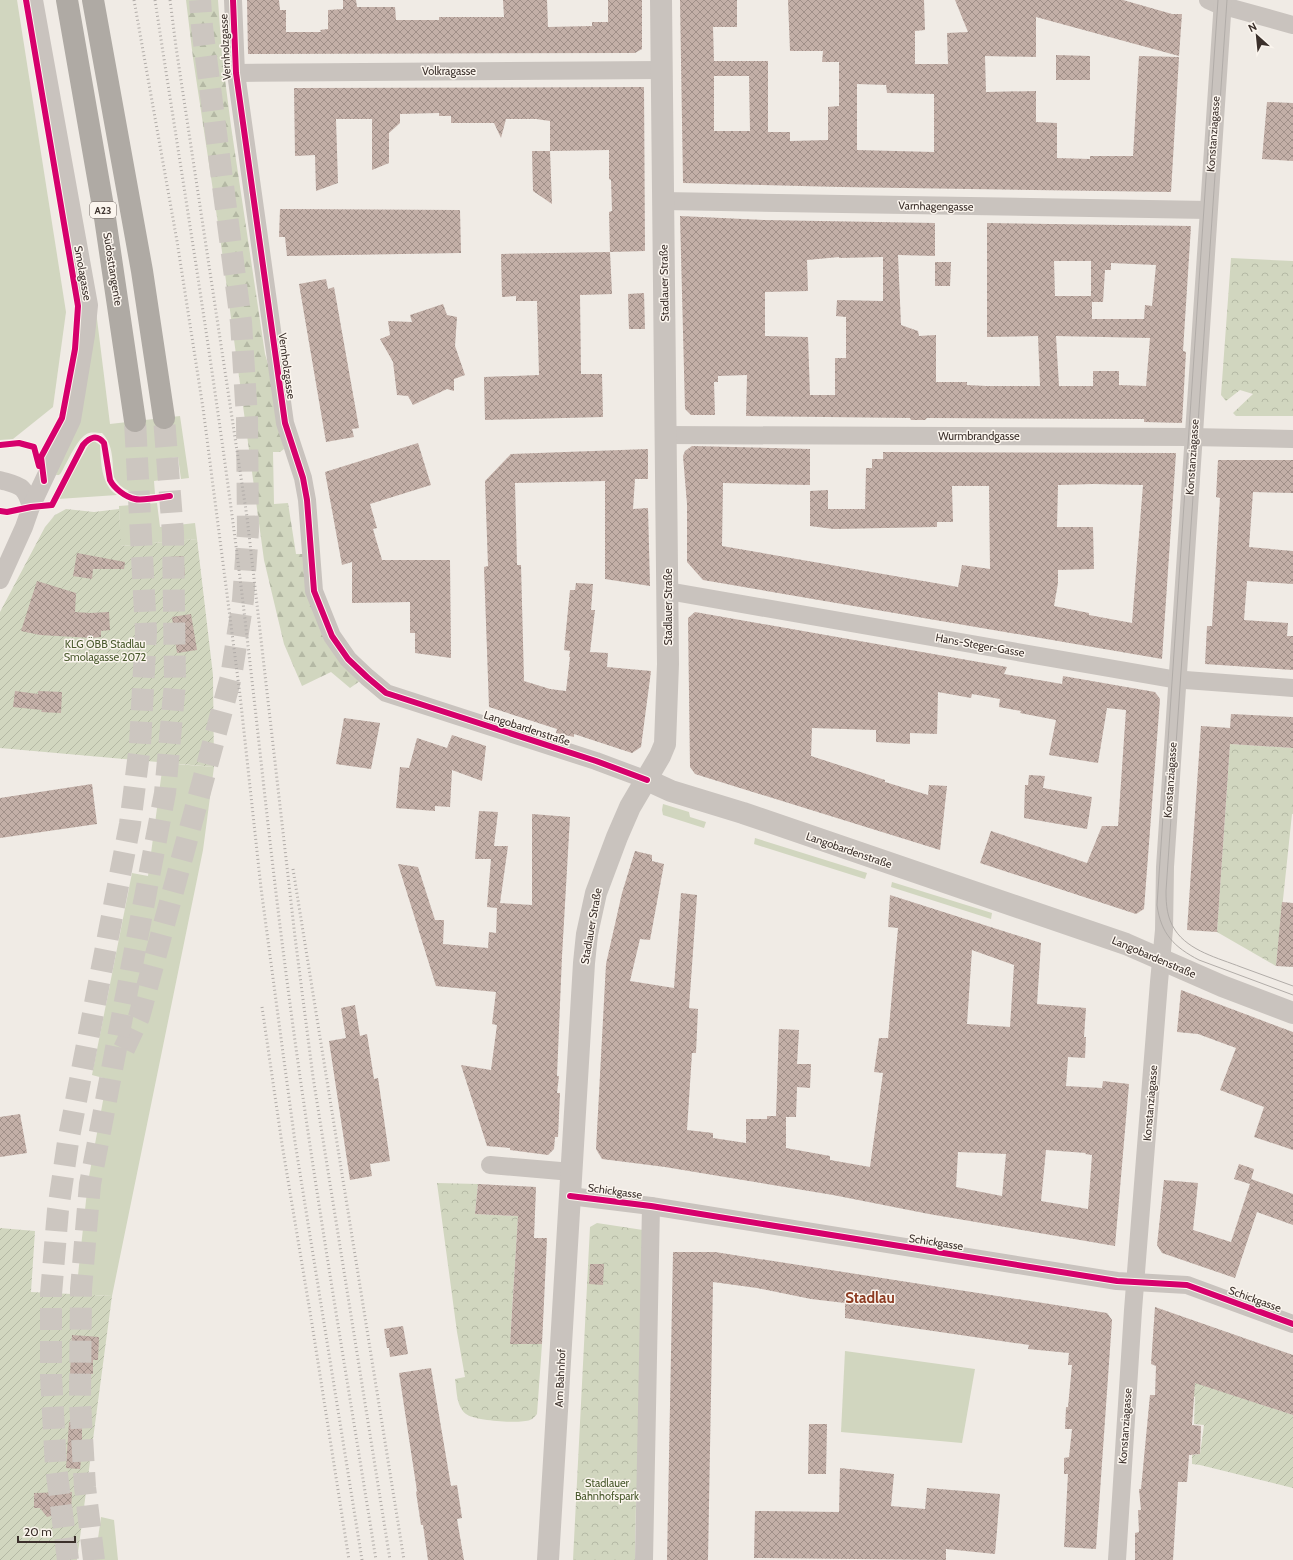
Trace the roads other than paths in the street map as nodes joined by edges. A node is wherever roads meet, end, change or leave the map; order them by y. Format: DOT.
graph roads {
  1 [pos="34,0"];
  2 [pos="67,0"];
  3 [pos="93,0"];
  4 [pos="233,0"];
  5 [pos="661,0"];
  6 [pos="1218,2"];
  7 [pos="1293,26"];
  8 [pos="662,70"];
  9 [pos="236,73"];
  10 [pos="663,201"];
  11 [pos="1208,210"];
  12 [pos="164,418"];
  13 [pos="135,420"];
  14 [pos="665,435"];
  15 [pos="1193,437"];
  16 [pos="1293,439"];
  17 [pos="0,480"];
  18 [pos="31,507"];
  19 [pos="0,580"];
  20 [pos="668,591"];
  21 [pos="1177,680"];
  22 [pos="1293,688"];
  23 [pos="400,698"];
  24 [pos="647,780"];
  25 [pos="1162,959"];
  26 [pos="1293,1013"];
  27 [pos="490,1165"];
  28 [pos="572,1172"];
  29 [pos="570,1196"];
  30 [pos="651,1206"];
  31 [pos="1136,1282"];
  32 [pos="1293,1324"];
  33 [pos="548,1560"];
  34 [pos="644,1560"];
  35 [pos="1117,1560"];
  1 -- 18 [label="street, Smolagasse"];
  2 -- 13 [label="highway, Südosttangente / A23"];
  3 -- 12 [label="highway, A23"];
  4 -- 9 [label="street, Vernholzgasse"];
  5 -- 8 [label="street, Stadlauer Straße"];
  6 -- 7 [label="street"];
  6 -- 11 [label="street, Konstanziagasse"];
  8 -- 9 [label="street, Volkragasse"];
  8 -- 10 [label="street, Stadlauer Straße"];
  9 -- 23 [label="street, Vernholzgasse"];
  10 -- 11 [label="street, Varnhagengasse"];
  10 -- 14 [label="street, Stadlauer Straße"];
  11 -- 15 [label="street, Konstanziagasse"];
  14 -- 15 [label="street, Wurmbrandgasse"];
  14 -- 20 [label="street, Stadlauer Straße"];
  15 -- 16 [label="street, Wurmbrandgasse"];
  15 -- 21 [label="street, Konstanziagasse"];
  17 -- 18 [label="street"];
  18 -- 19 [label="street, Smolagasse"];
  20 -- 21 [label="street, Hans-Steger-Gasse"];
  20 -- 24 [label="street, Stadlauer Straße"];
  21 -- 22 [label="street, Hans-Steger-Gasse"];
  21 -- 25 [label="street, Konstanziagasse"];
  23 -- 24 [label="street, Langobardenstraße"];
  24 -- 25 [label="street, Langobardenstraße"];
  24 -- 28 [label="street, Stadlauer Straße"];
  25 -- 26 [label="street, Langobardenstraße"];
  25 -- 31 [label="street, Konstanziagasse"];
  27 -- 28 [label="street"];
  28 -- 29 [label="street, Stadlauer Straße"];
  29 -- 30 [label="street, Schickgasse"];
  29 -- 33 [label="street, Am Bahnhof"];
  30 -- 31 [label="street, Schickgasse"];
  30 -- 34 [label="street"];
  31 -- 32 [label="street, Schickgasse"];
  31 -- 35 [label="street, Konstanziagasse"];
}
